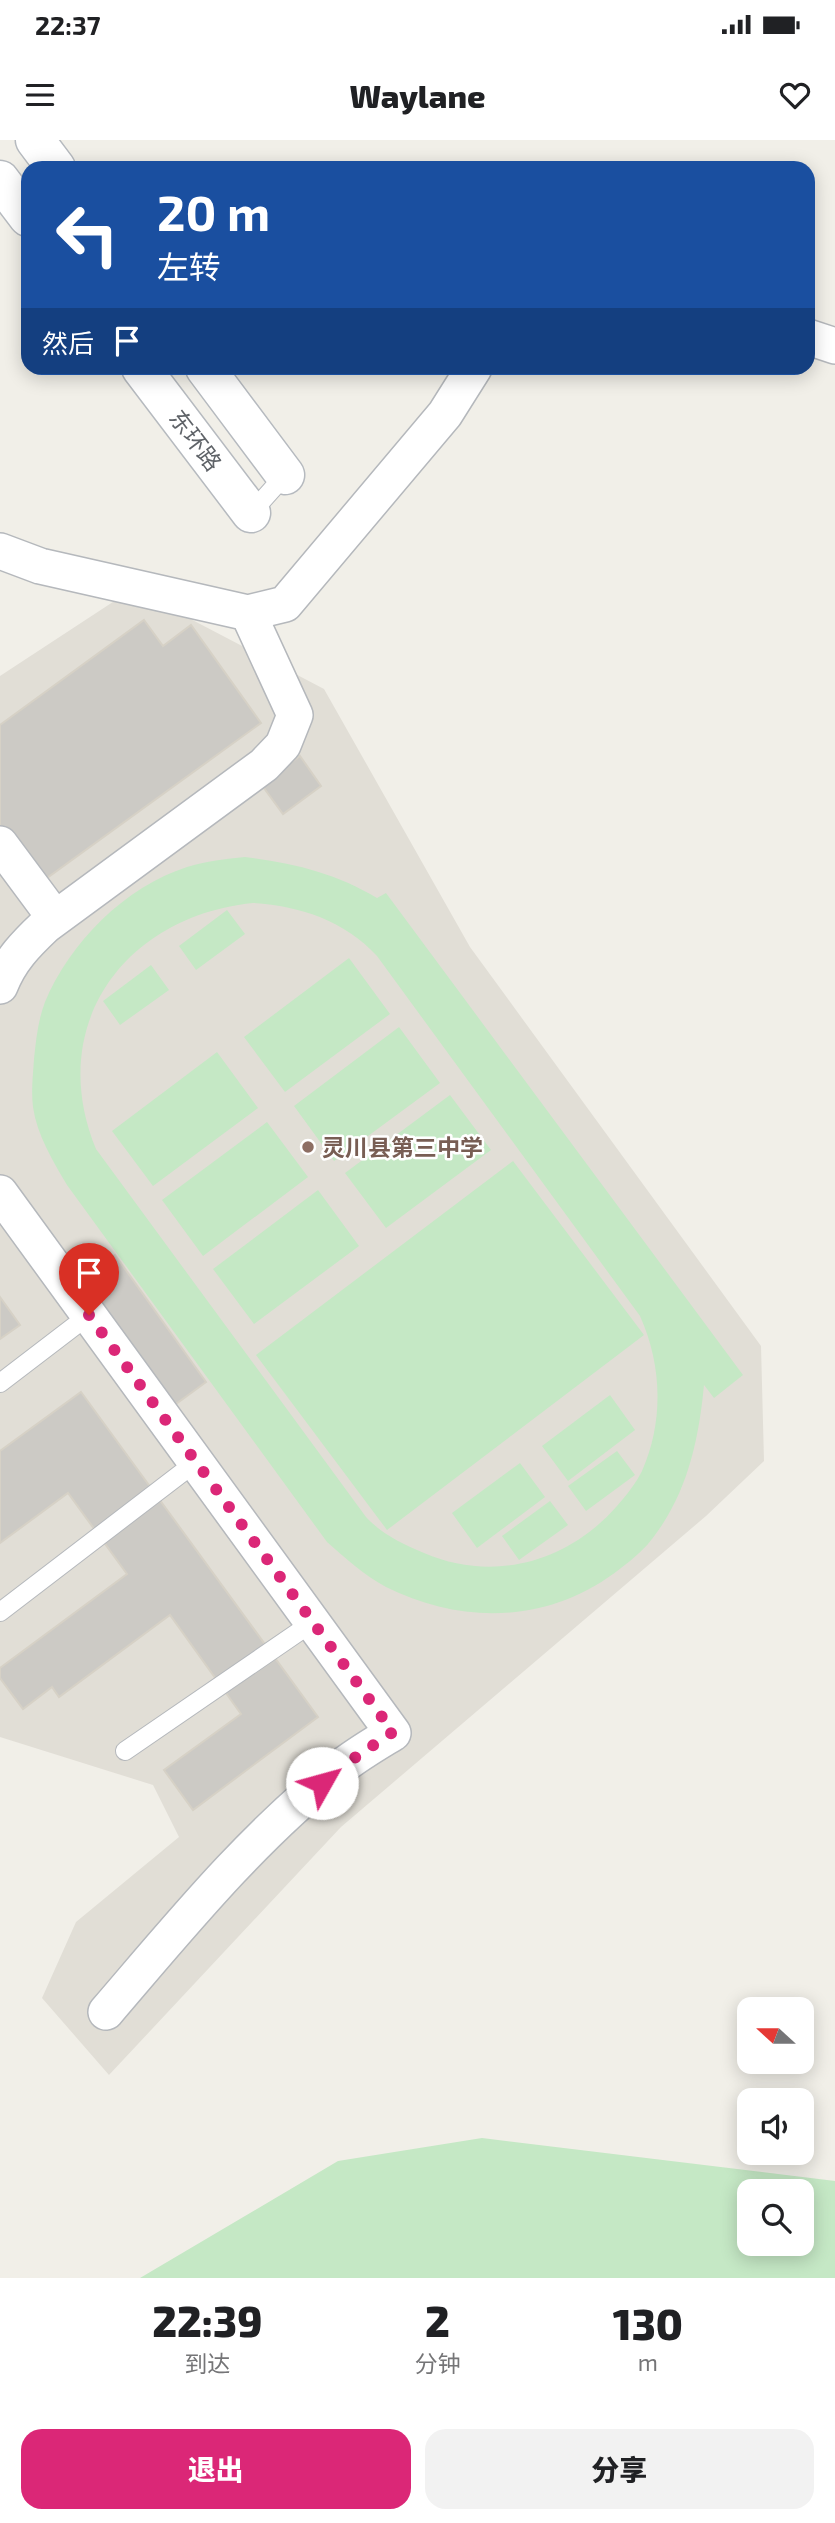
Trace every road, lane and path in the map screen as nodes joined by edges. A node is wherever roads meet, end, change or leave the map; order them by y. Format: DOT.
graph roads {
  1 [pos="36,140"];
  2 [pos="51,161"];
  3 [pos="0,180"];
  4 [pos="21,208"];
  5 [pos="815,339"];
  6 [pos="835,346"];
  7 [pos="146,375"];
  8 [pos="210,375"];
  9 [pos="470,375"];
  10 [pos="285,475"];
  11 [pos="251,513"];
  12 [pos="0,551"];
  13 [pos="248,612"];
  14 [pos="2,852"];
  15 [pos="55,918"];
  16 [pos="0,986"];
  17 [pos="0,1193"];
  18 [pos="89,1315"];
  19 [pos="0,1383"];
  20 [pos="196,1462"];
  21 [pos="0,1612"];
  22 [pos="313,1622"];
  23 [pos="125,1751"];
  24 [pos="106,2012"];
  1 -- 2 [label="main road"];
  3 -- 4 [label="main road"];
  5 -- 6 [label="street"];
  7 -- 11 [label="main road, 东环路"];
  8 -- 10 [label="main road"];
  9 -- 13 [label="street"];
  10 -- 11 [label="lane"];
  12 -- 13 [label="street"];
  13 -- 15 [label="street"];
  14 -- 15 [label="street"];
  15 -- 16 [label="street"];
  17 -- 18 [label="street"];
  18 -- 19 [label="lane"];
  18 -- 20 [label="street"];
  20 -- 21 [label="lane"];
  20 -- 22 [label="street"];
  22 -- 23 [label="lane"];
  22 -- 24 [label="street"];
}
